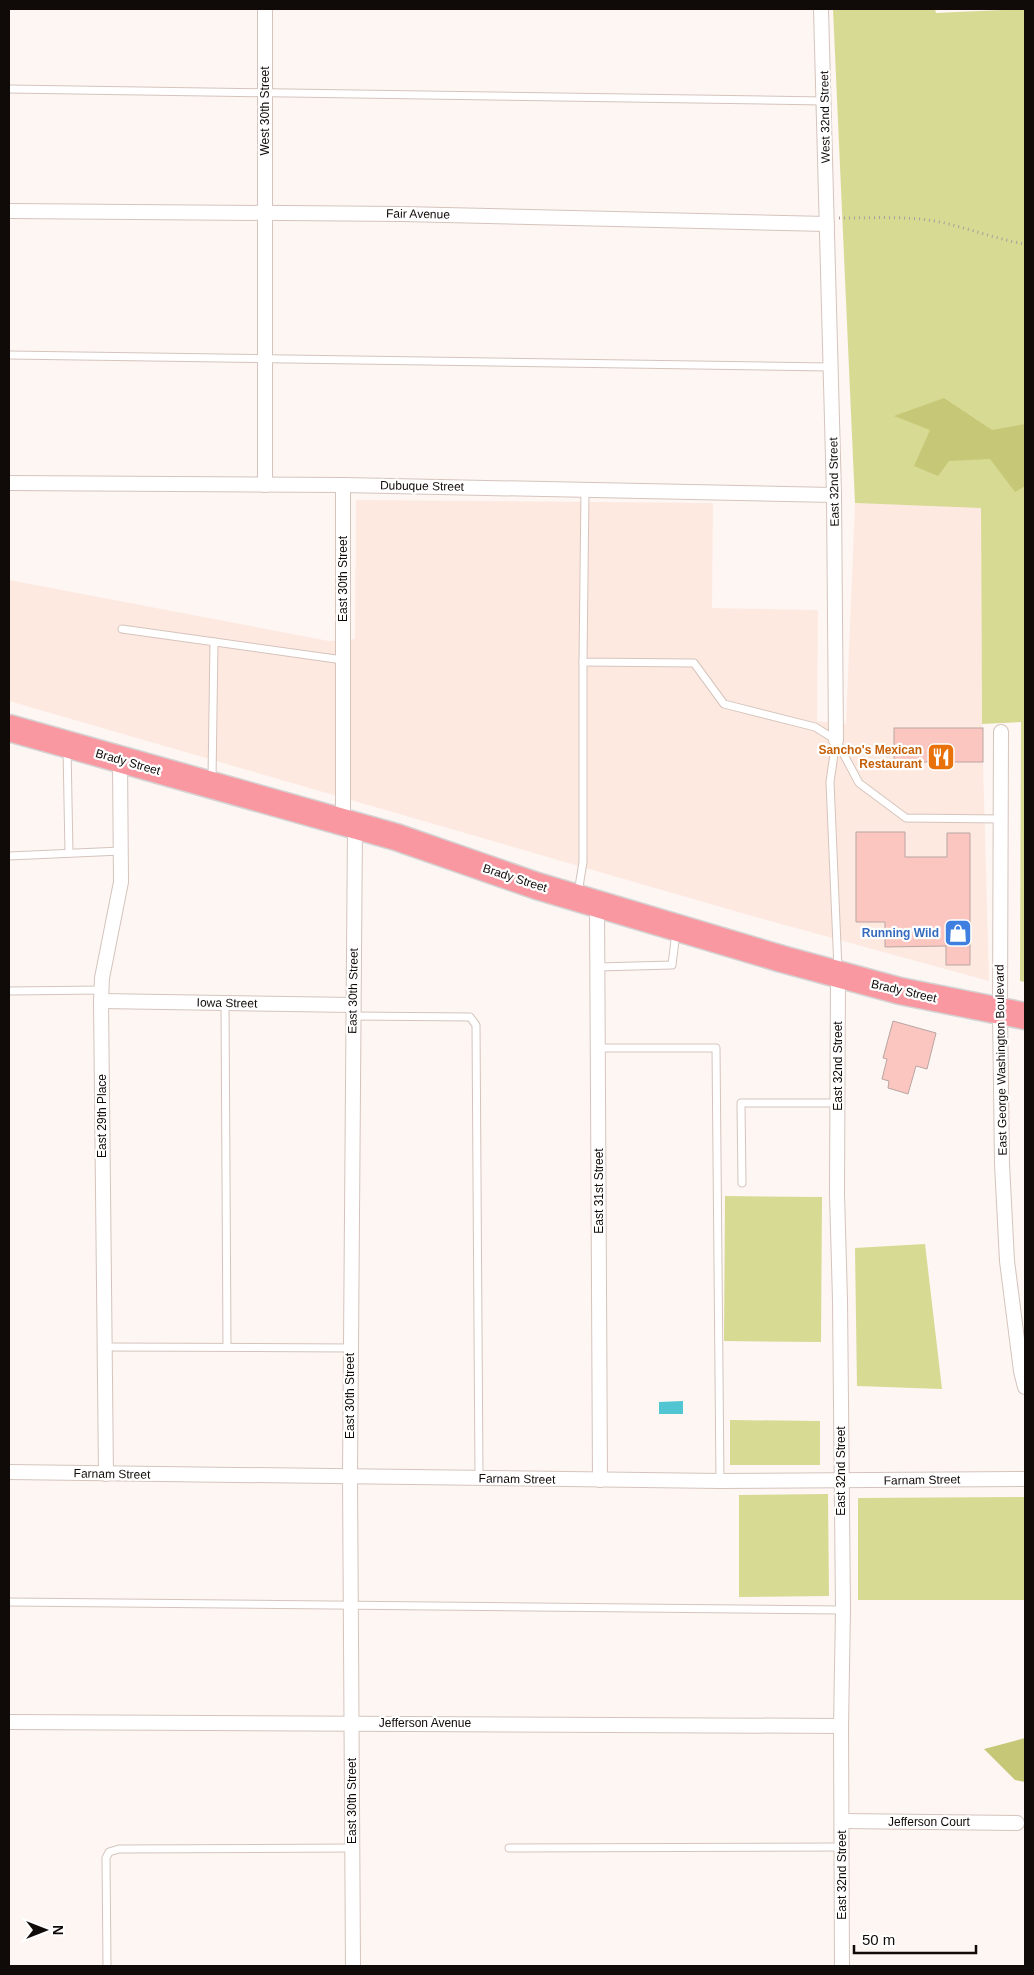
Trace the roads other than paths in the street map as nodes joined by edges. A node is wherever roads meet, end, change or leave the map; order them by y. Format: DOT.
graph roads {
  1 [pos="265,9"];
  2 [pos="822,9"];
  3 [pos="9,90"];
  4 [pos="266,92"];
  5 [pos="825,101"];
  6 [pos="9,211"];
  7 [pos="265,213"];
  8 [pos="827,221"];
  9 [pos="9,355"];
  10 [pos="265,358"];
  11 [pos="830,367"];
  12 [pos="9,483"];
  13 [pos="265,485"];
  14 [pos="343,485"];
  15 [pos="585,490"];
  16 [pos="834,495"];
  17 [pos="122,629"];
  18 [pos="214,642"];
  19 [pos="343,660"];
  20 [pos="584,662"];
  21 [pos="9,728"];
  22 [pos="1001,732"];
  23 [pos="836,740"];
  24 [pos="66,744"];
  25 [pos="120,760"];
  26 [pos="212,786"];
  27 [pos="1001,819"];
  28 [pos="349,824"];
  29 [pos="121,851"];
  30 [pos="70,853"];
  31 [pos="9,856"];
  32 [pos="587,900"];
  33 [pos="677,927"];
  34 [pos="598,967"];
  35 [pos="838,975"];
  36 [pos="9,991"];
  37 [pos="102,996"];
  38 [pos="225,1003"];
  39 [pos="353,1010"];
  40 [pos="1000,1011"];
  41 [pos="1025,1016"];
  42 [pos="598,1048"];
  43 [pos="838,1102"];
  44 [pos="742,1184"];
  45 [pos="104,1347"];
  46 [pos="227,1347"];
  47 [pos="351,1348"];
  48 [pos="1025,1387"];
  49 [pos="9,1472"];
  50 [pos="106,1474"];
  51 [pos="350,1476"];
  52 [pos="479,1478"];
  53 [pos="1025,1478"];
  54 [pos="600,1480"];
  55 [pos="720,1481"];
  56 [pos="842,1481"];
  57 [pos="9,1602"];
  58 [pos="350,1605"];
  59 [pos="843,1610"];
  60 [pos="9,1722"];
  61 [pos="351,1722"];
  62 [pos="841,1726"];
  63 [pos="842,1821"];
  64 [pos="1017,1823"];
  65 [pos="842,1847"];
  66 [pos="352,1848"];
  67 [pos="509,1848"];
  68 [pos="107,1966"];
  69 [pos="353,1966"];
  70 [pos="842,1966"];
  1 -- 4 [label="street, West 30th Street"];
  2 -- 5 [label="street, West 32nd Street"];
  3 -- 4 [label="lane"];
  4 -- 5 [label="lane"];
  4 -- 7 [label="street, West 30th Street"];
  5 -- 8 [label="street, West 32nd Street"];
  6 -- 7 [label="street, Fair Avenue"];
  7 -- 8 [label="street, Fair Avenue"];
  7 -- 10 [label="street"];
  8 -- 11 [label="street, East 32nd Street"];
  9 -- 10 [label="lane"];
  10 -- 11 [label="lane"];
  10 -- 13 [label="street"];
  11 -- 16 [label="street, East 32nd Street"];
  12 -- 13 [label="street, Dubuque Street"];
  13 -- 14 [label="street, Dubuque Street"];
  14 -- 15 [label="street, Dubuque Street"];
  14 -- 19 [label="street, East 30th Street"];
  15 -- 16 [label="street, Dubuque Street"];
  15 -- 20 [label="lane"];
  16 -- 23 [label="street, East 32nd Street"];
  17 -- 18 [label="lane"];
  18 -- 19 [label="lane"];
  18 -- 26 [label="lane"];
  19 -- 28 [label="street, East 30th Street"];
  20 -- 23 [label="lane"];
  20 -- 32 [label="lane"];
  21 -- 24 [label="highway, Brady Street"];
  22 -- 27 [label="street, East George Washington Boulevard"];
  23 -- 27 [label="lane"];
  23 -- 35 [label="lane"];
  24 -- 25 [label="highway, Brady Street"];
  24 -- 30 [label="lane"];
  25 -- 26 [label="highway, Brady Street"];
  25 -- 29 [label="street, East 29th Place"];
  26 -- 28 [label="highway, Brady Street"];
  27 -- 40 [label="street, East George Washington Boulevard"];
  28 -- 32 [label="highway, Brady Street"];
  28 -- 39 [label="street, East 30th Street"];
  29 -- 30 [label="lane"];
  29 -- 37 [label="street, East 29th Place"];
  30 -- 31 [label="lane"];
  32 -- 33 [label="highway, Brady Street"];
  32 -- 34 [label="street, East 31st Street"];
  33 -- 34 [label="lane"];
  33 -- 35 [label="highway, Brady Street"];
  34 -- 42 [label="street, East 31st Street"];
  35 -- 40 [label="highway, Brady Street"];
  35 -- 43 [label="street, East 32nd Street"];
  36 -- 37 [label="lane"];
  37 -- 38 [label="street, Iowa Street"];
  37 -- 45 [label="street, East 29th Place"];
  38 -- 39 [label="street, Iowa Street"];
  38 -- 46 [label="lane"];
  39 -- 47 [label="street, East 30th Street"];
  39 -- 52 [label="lane"];
  40 -- 41 [label="highway, Brady Street"];
  40 -- 48 [label="street, East George Washington Boulevard"];
  42 -- 54 [label="street, East 31st Street"];
  42 -- 55 [label="lane"];
  43 -- 44 [label="lane"];
  43 -- 56 [label="street, East 32nd Street"];
  45 -- 46 [label="lane"];
  45 -- 50 [label="street, East 29th Place"];
  46 -- 47 [label="lane"];
  47 -- 51 [label="street, East 30th Street"];
  49 -- 50 [label="street, Farnam Street"];
  50 -- 51 [label="street, Farnam Street"];
  51 -- 52 [label="street, Farnam Street"];
  51 -- 58 [label="street, East 30th Street"];
  52 -- 54 [label="street, Farnam Street"];
  53 -- 56 [label="street, Farnam Street"];
  54 -- 55 [label="street, Farnam Street"];
  55 -- 56 [label="street, Farnam Street"];
  56 -- 59 [label="street, East 32nd Street"];
  57 -- 58 [label="lane"];
  58 -- 59 [label="lane"];
  58 -- 61 [label="street, East 30th Street"];
  59 -- 62 [label="street, East 32nd Street"];
  60 -- 61 [label="street, Jefferson Avenue"];
  61 -- 62 [label="street, Jefferson Avenue"];
  61 -- 66 [label="street, East 30th Street"];
  62 -- 63 [label="street, East 32nd Street"];
  63 -- 64 [label="street, Jefferson Court"];
  63 -- 65 [label="street, East 32nd Street"];
  65 -- 67 [label="lane"];
  65 -- 70 [label="street, East 32nd Street"];
  66 -- 68 [label="lane"];
  66 -- 69 [label="street, East 30th Street"];
}
